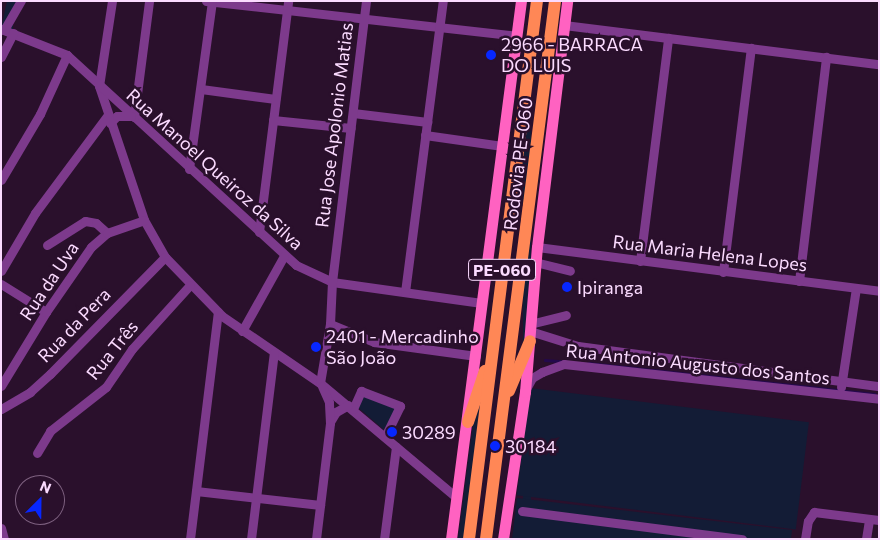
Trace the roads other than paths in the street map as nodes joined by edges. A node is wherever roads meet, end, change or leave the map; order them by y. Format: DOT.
graph roads {
  1 [pos="21,1"];
  2 [pos="112,1"];
  3 [pos="149,1"];
  4 [pos="366,1"];
  5 [pos="444,1"];
  6 [pos="521,1"];
  7 [pos="537,1"];
  8 [pos="555,1"];
  9 [pos="567,1"];
  10 [pos="210,2"];
  11 [pos="288,6"];
  12 [pos="364,20"];
  13 [pos="564,25"];
  14 [pos="440,28"];
  15 [pos="3,29"];
  16 [pos="13,33"];
  17 [pos="516,36"];
  18 [pos="668,38"];
  19 [pos="751,48"];
  20 [pos="67,56"];
  21 [pos="1,57"];
  22 [pos="826,58"];
  23 [pos="879,64"];
  24 [pos="100,86"];
  25 [pos="201,89"];
  26 [pos="275,99"];
  27 [pos="352,113"];
  28 [pos="134,117"];
  29 [pos="109,120"];
  30 [pos="273,120"];
  31 [pos="427,122"];
  32 [pos="522,122"];
  33 [pos="541,125"];
  34 [pos="351,128"];
  35 [pos="506,128"];
  36 [pos="551,134"];
  37 [pos="425,135"];
  38 [pos="502,146"];
  39 [pos="189,169"];
  40 [pos="1,180"];
  41 [pos="144,220"];
  42 [pos="259,232"];
  43 [pos="107,233"];
  44 [pos="47,245"];
  45 [pos="537,247"];
  46 [pos="165,256"];
  47 [pos="284,256"];
  48 [pos="640,261"];
  49 [pos="535,262"];
  50 [pos="1,271"];
  51 [pos="570,271"];
  52 [pos="723,272"];
  53 [pos="799,281"];
  54 [pos="332,282"];
  55 [pos="1,284"];
  56 [pos="190,286"];
  57 [pos="856,288"];
  58 [pos="879,291"];
  59 [pos="405,292"];
  60 [pos="482,303"];
  61 [pos="46,312"];
  62 [pos="218,312"];
  63 [pos="566,315"];
  64 [pos="330,324"];
  65 [pos="242,331"];
  66 [pos="530,332"];
  67 [pos="493,347"];
  68 [pos="274,353"];
  69 [pos="476,356"];
  70 [pos="320,383"];
  71 [pos="1,386"];
  72 [pos="879,386"];
  73 [pos="841,388"];
  74 [pos="525,392"];
  75 [pos="879,399"];
  76 [pos="503,405"];
  77 [pos="350,407"];
  78 [pos="1,409"];
  79 [pos="330,422"];
  80 [pos="468,422"];
  81 [pos="385,437"];
  82 [pos="396,447"];
  83 [pos="37,453"];
  84 [pos="196,491"];
  85 [pos="256,498"];
  86 [pos="456,498"];
  87 [pos="320,505"];
  88 [pos="522,511"];
  89 [pos="874,520"];
  90 [pos="1,528"];
  91 [pos="4,539"];
  92 [pos="190,539"];
  93 [pos="251,539"];
  94 [pos="316,539"];
  95 [pos="384,539"];
  96 [pos="451,539"];
  97 [pos="469,539"];
  98 [pos="486,539"];
  99 [pos="503,539"];
  100 [pos="742,539"];
  101 [pos="805,539"];
  102 [pos="866,539"];
  1 -- 15 [label="street"];
  2 -- 24 [label="street"];
  3 -- 28 [label="street"];
  4 -- 12 [label="street, Rua Jose Apolonio Matias"];
  5 -- 14 [label="street"];
  6 -- 17 [label="main road, PE-060"];
  7 -- 32 [label="highway, Rodovia PE-060 / PE-060"];
  8 -- 33 [label="highway, Rodovia PE-060 / PE-060"];
  9 -- 13 [label="main road, PE-060"];
  10 -- 11 [label="street"];
  10 -- 25 [label="street"];
  11 -- 12 [label="street"];
  11 -- 26 [label="street"];
  12 -- 14 [label="street"];
  12 -- 27 [label="street, Rua Jose Apolonio Matias"];
  13 -- 18 [label="street"];
  13 -- 36 [label="main road, PE-060"];
  14 -- 17 [label="street"];
  14 -- 31 [label="street"];
  15 -- 16 [label="street, Rua Manoel Queiroz da Silva"];
  16 -- 20 [label="street, Rua Manoel Queiroz da Silva"];
  16 -- 21 [label="street"];
  17 -- 35 [label="main road, PE-060"];
  18 -- 19 [label="street"];
  18 -- 48 [label="street"];
  19 -- 22 [label="street"];
  19 -- 52 [label="street"];
  20 -- 24 [label="street, Rua Manoel Queiroz da Silva"];
  20 -- 40 [label="street"];
  22 -- 23 [label="street"];
  22 -- 53 [label="street"];
  24 -- 28 [label="street, Rua Manoel Queiroz da Silva"];
  24 -- 29 [label="street"];
  25 -- 26 [label="street"];
  25 -- 39 [label="street"];
  26 -- 30 [label="street"];
  27 -- 31 [label="street"];
  27 -- 34 [label="street, Rua Jose Apolonio Matias"];
  28 -- 29 [label="street"];
  28 -- 39 [label="street, Rua Manoel Queiroz da Silva"];
  29 -- 41 [label="street"];
  29 -- 50 [label="street"];
  30 -- 34 [label="street"];
  30 -- 42 [label="street"];
  31 -- 37 [label="street"];
  32 -- 33 [label="main road"];
  32 -- 35 [label="main road"];
  32 -- 67 [label="highway, Rodovia PE-060 / PE-060"];
  33 -- 36 [label="main road"];
  33 -- 76 [label="highway, Rodovia PE-060 / PE-060"];
  34 -- 54 [label="street, Rua Jose Apolonio Matias"];
  35 -- 38 [label="main road, PE-060"];
  36 -- 45 [label="main road, PE-060"];
  37 -- 38 [label="street"];
  37 -- 59 [label="street"];
  38 -- 60 [label="main road, PE-060"];
  39 -- 42 [label="street, Rua Manoel Queiroz da Silva"];
  41 -- 43 [label="street, Rua da Uva"];
  41 -- 46 [label="street"];
  42 -- 47 [label="street, Rua Manoel Queiroz da Silva"];
  43 -- 44 [label="street"];
  43 -- 61 [label="street, Rua da Uva"];
  45 -- 48 [label="street, Rua Maria Helena Lopes"];
  45 -- 49 [label="main road, PE-060"];
  46 -- 56 [label="street"];
  46 -- 78 [label="street, Rua da Pera"];
  47 -- 54 [label="street, Rua Manoel Queiroz da Silva"];
  47 -- 65 [label="street"];
  48 -- 52 [label="street, Rua Maria Helena Lopes"];
  49 -- 51 [label="street"];
  49 -- 66 [label="main road, PE-060"];
  52 -- 53 [label="street, Rua Maria Helena Lopes"];
  53 -- 57 [label="street, Rua Maria Helena Lopes"];
  54 -- 59 [label="street, Rua Manoel Queiroz da Silva"];
  54 -- 64 [label="street, Rua Jose Apolonio Matias"];
  55 -- 61 [label="street"];
  56 -- 62 [label="street"];
  56 -- 83 [label="street, Rua Três"];
  57 -- 58 [label="street, Rua Maria Helena Lopes"];
  57 -- 73 [label="street"];
  59 -- 60 [label="street, Rua Manoel Queiroz da Silva"];
  60 -- 69 [label="main road, PE-060"];
  61 -- 71 [label="street, Rua da Uva"];
  62 -- 65 [label="street"];
  62 -- 84 [label="street"];
  63 -- 66 [label="street"];
  64 -- 69 [label="street"];
  64 -- 70 [label="street, Rua Jose Apolonio Matias"];
  65 -- 68 [label="street"];
  66 -- 73 [label="street"];
  66 -- 74 [label="main road, PE-060"];
  66 -- 76 [label="highway"];
  67 -- 80 [label="highway"];
  67 -- 97 [label="highway, Rodovia PE-060 / PE-060"];
  68 -- 70 [label="street"];
  68 -- 85 [label="street"];
  69 -- 80 [label="main road, PE-060"];
  70 -- 77 [label="street"];
  70 -- 79 [label="street"];
  72 -- 73 [label="street"];
  73 -- 74 [label="street, Rua Antonio Augusto dos Santos"];
  73 -- 75 [label="street, Rua Antonio Augusto dos Santos"];
  74 -- 99 [label="main road, PE-060"];
  76 -- 98 [label="highway, Rodovia PE-060 / PE-060"];
  77 -- 79 [label="street"];
  77 -- 81 [label="street"];
  77 -- 81 [label="street"];
  79 -- 87 [label="street"];
  80 -- 86 [label="main road, PE-060"];
  81 -- 82 [label="street"];
  82 -- 86 [label="street"];
  82 -- 95 [label="street"];
  84 -- 85 [label="street"];
  84 -- 92 [label="street"];
  85 -- 87 [label="street"];
  85 -- 93 [label="street"];
  86 -- 96 [label="main road, PE-060"];
  87 -- 94 [label="street"];
  88 -- 100 [label="street"];
  89 -- 101 [label="street"];
  89 -- 102 [label="street"];
  90 -- 91 [label="street"];
}
